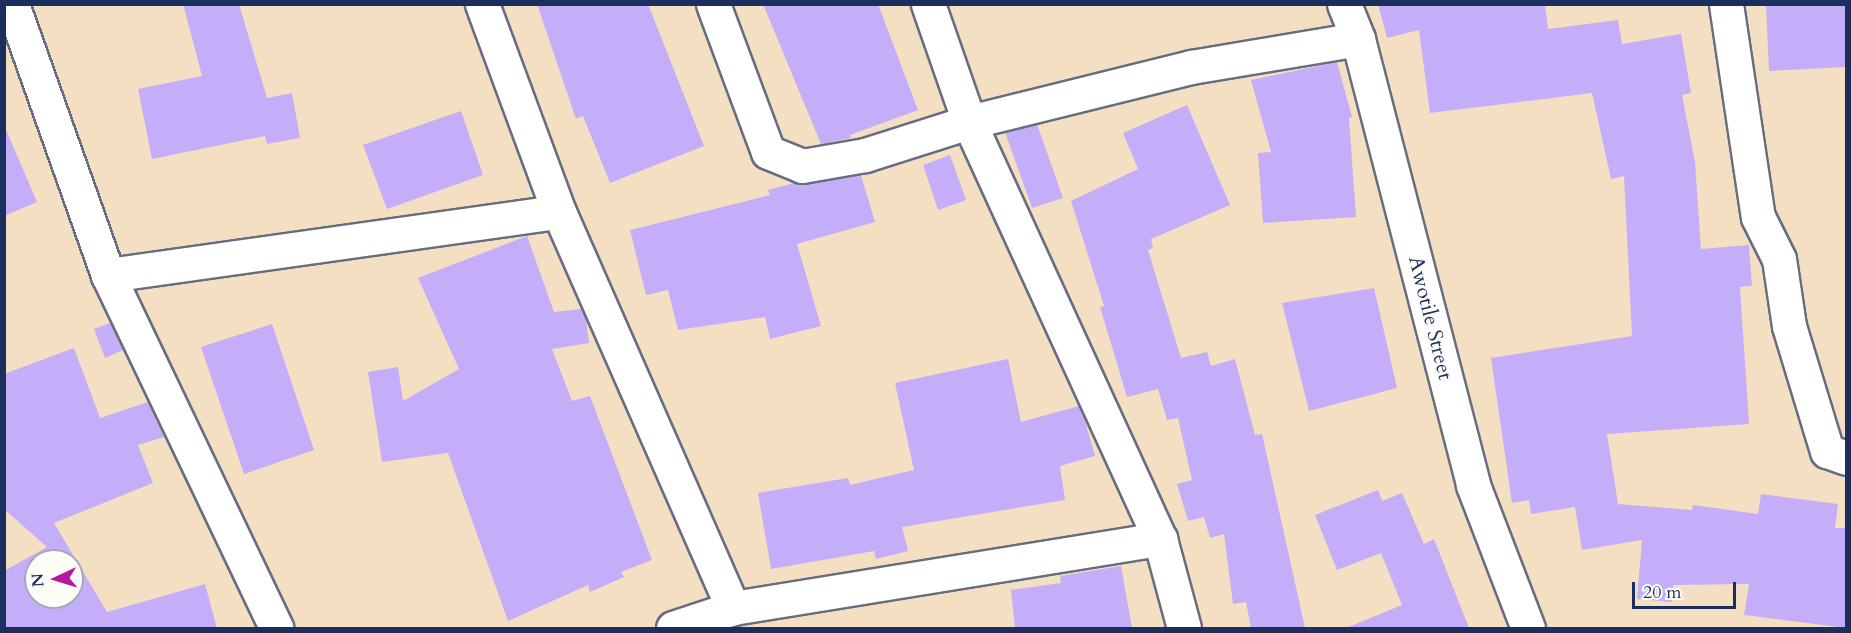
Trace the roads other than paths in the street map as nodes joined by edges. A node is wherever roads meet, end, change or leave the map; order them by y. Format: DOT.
graph roads {
  1 [pos="482,4"];
  2 [pos="713,4"];
  3 [pos="928,4"];
  4 [pos="1344,4"];
  5 [pos="1726,4"];
  6 [pos="12,24"];
  7 [pos="1358,39"];
  8 [pos="969,122"];
  9 [pos="559,212"];
  10 [pos="108,275"];
  11 [pos="1846,459"];
  12 [pos="1160,539"];
  13 [pos="733,608"];
  14 [pos="276,628"];
  15 [pos="673,628"];
  16 [pos="1184,628"];
  17 [pos="1528,628"];
  1 -- 9 [label="street"];
  2 -- 8 [label="street"];
  3 -- 8 [label="street"];
  4 -- 7 [label="street, Awotile Street"];
  5 -- 11 [label="street"];
  6 -- 10 [label="street"];
  7 -- 8 [label="street"];
  7 -- 17 [label="street, Awotile Street"];
  8 -- 12 [label="street"];
  9 -- 10 [label="street"];
  9 -- 13 [label="street"];
  10 -- 14 [label="street"];
  12 -- 13 [label="street"];
  12 -- 16 [label="street"];
  13 -- 15 [label="street"];
}
